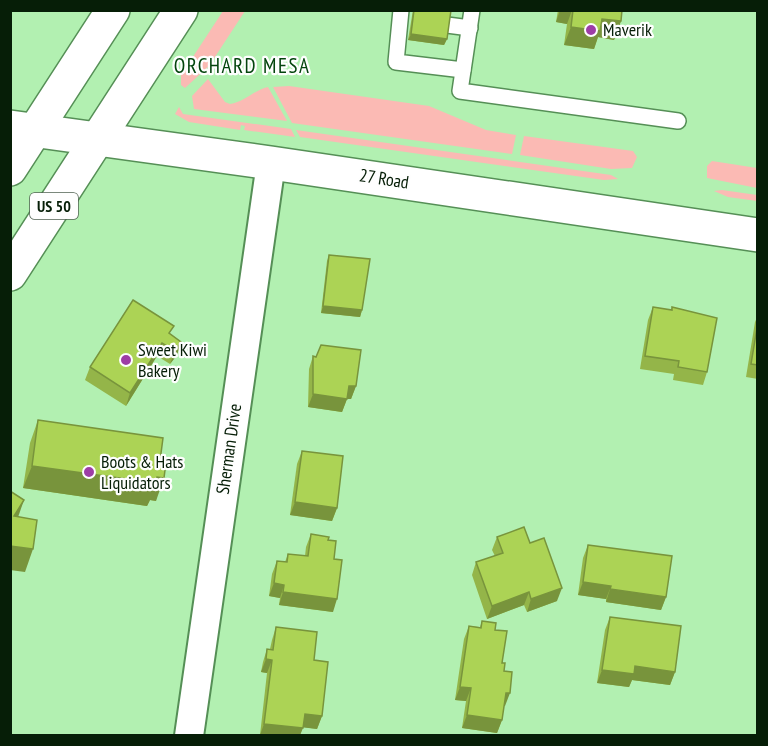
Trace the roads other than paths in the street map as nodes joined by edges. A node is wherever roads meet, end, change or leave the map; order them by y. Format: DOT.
graph roads {
  1 [pos="113,10"];
  2 [pos="181,10"];
  3 [pos="472,10"];
  4 [pos="404,16"];
  5 [pos="447,25"];
  6 [pos="470,28"];
  7 [pos="463,70"];
  8 [pos="678,121"];
  9 [pos="23,129"];
  10 [pos="98,139"];
  11 [pos="271,162"];
  12 [pos="10,169"];
  13 [pos="758,235"];
  14 [pos="10,274"];
  15 [pos="189,735"];
  1 -- 9 [label="main road"];
  2 -- 10 [label="main road, US 50"];
  3 -- 6 [label="lane"];
  4 -- 7 [label="lane"];
  5 -- 6 [label="lane"];
  6 -- 7 [label="lane"];
  7 -- 8 [label="lane"];
  9 -- 10 [label="main road, 27 Road"];
  9 -- 12 [label="main road"];
  10 -- 11 [label="main road, 27 Road"];
  10 -- 14 [label="main road, US 50"];
  11 -- 13 [label="main road, 27 Road"];
  11 -- 15 [label="street, Sherman Drive"];
}
